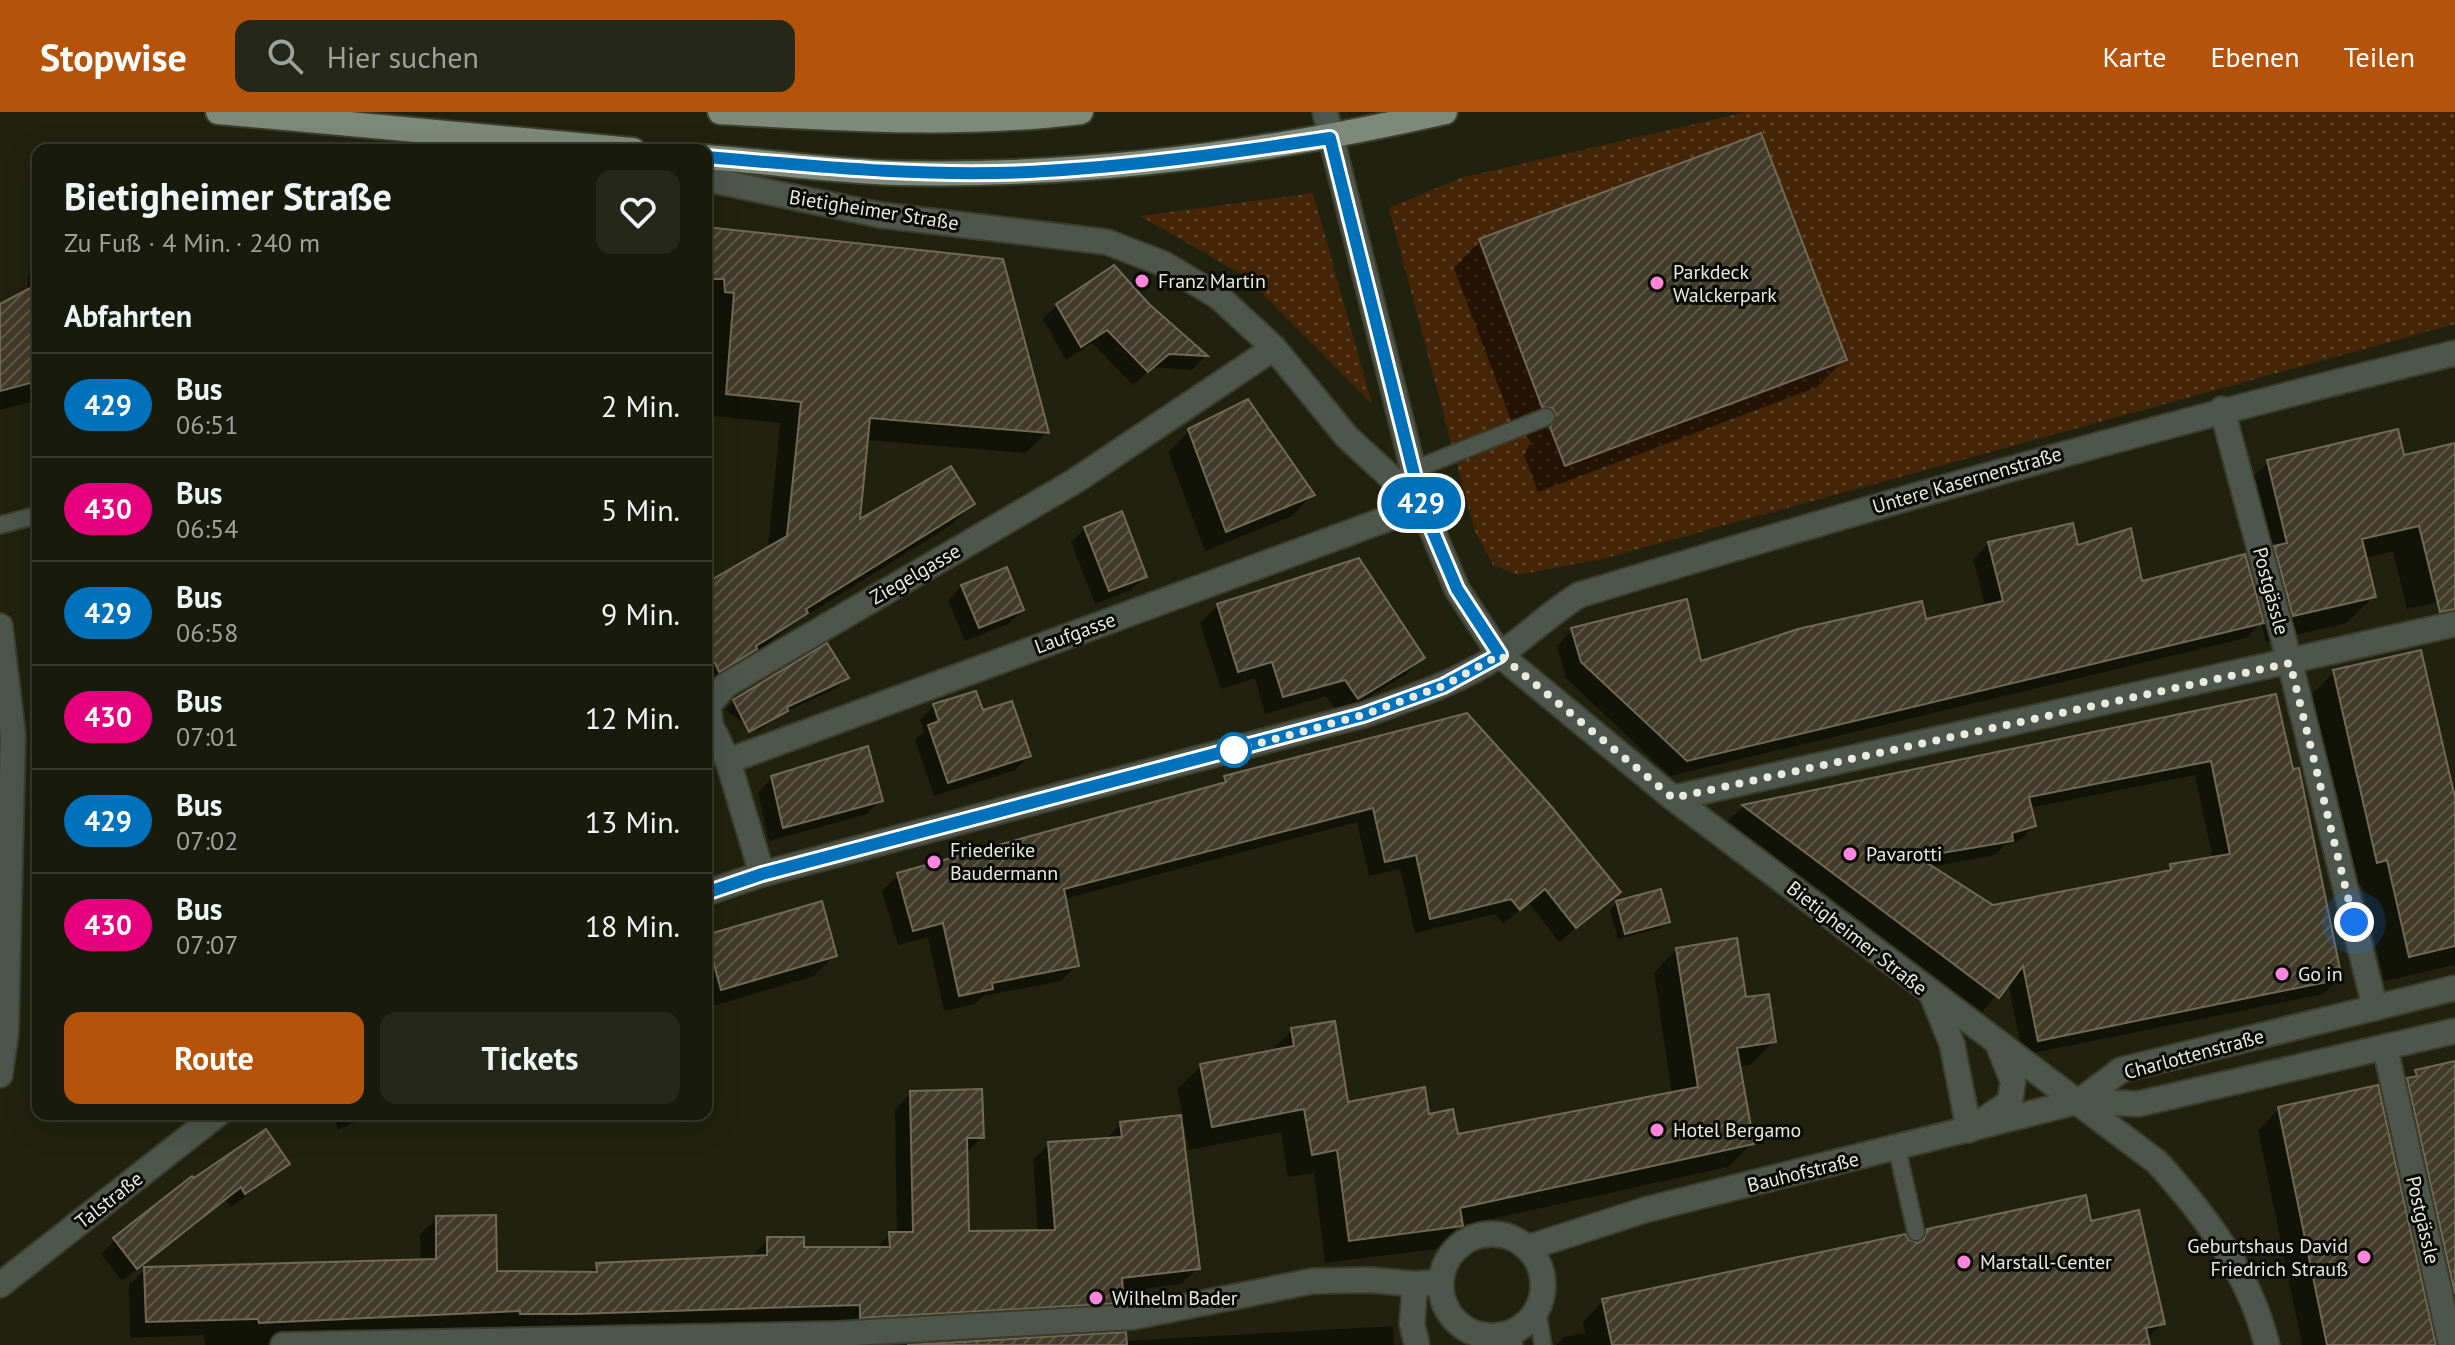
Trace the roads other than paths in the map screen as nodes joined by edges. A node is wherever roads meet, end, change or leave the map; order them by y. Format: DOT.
graph roads {
  1 [pos="218,112"];
  2 [pos="720,112"];
  3 [pos="1074,112"];
  4 [pos="1325,112"];
  5 [pos="1445,112"];
  6 [pos="1330,138"];
  7 [pos="562,144"];
  8 [pos="712,158"];
  9 [pos="712,180"];
  10 [pos="1274,348"];
  11 [pos="2455,353"];
  12 [pos="2222,409"];
  13 [pos="1546,417"];
  14 [pos="1413,470"];
  15 [pos="1422,506"];
  16 [pos="32,517"];
  17 [pos="0,525"];
  18 [pos="2455,624"];
  19 [pos="0,626"];
  20 [pos="1500,655"];
  21 [pos="2290,663"];
  22 [pos="712,701"];
  23 [pos="712,728"];
  24 [pos="7,737"];
  25 [pos="728,761"];
  26 [pos="1673,798"];
  27 [pos="762,874"];
  28 [pos="712,891"];
  29 [pos="2455,988"];
  30 [pos="1933,997"];
  31 [pos="2375,1008"];
  32 [pos="2455,1031"];
  33 [pos="1997,1042"];
  34 [pos="2385,1047"];
  35 [pos="0,1075"];
  36 [pos="2080,1101"];
  37 [pos="210,1120"];
  38 [pos="1969,1130"];
  39 [pos="1897,1149"];
  40 [pos="1916,1232"];
  41 [pos="1527,1248"];
  42 [pos="1440,1283"];
  43 [pos="1415,1284"];
  44 [pos="0,1285"];
  45 [pos="1537,1311"];
  46 [pos="1512,1339"];
  47 [pos="1478,1340"];
  48 [pos="283,1345"];
  49 [pos="1417,1345"];
  50 [pos="1543,1345"];
  51 [pos="2267,1345"];
  52 [pos="2451,1345"];
  1 -- 7 [label="main road"];
  2 -- 3 [label="main road"];
  4 -- 6 [label="street, Bietigheimer Straße"];
  5 -- 6 [label="main road"];
  6 -- 8 [label="main road"];
  6 -- 14 [label="street, Bietigheimer Straße"];
  9 -- 10 [label="street, Bietigheimer Straße"];
  10 -- 15 [label="street, Bietigheimer Straße"];
  10 -- 22 [label="street, Ziegelgasse"];
  11 -- 12 [label="street, Untere Kasernenstraße"];
  12 -- 20 [label="street, Untere Kasernenstraße"];
  12 -- 21 [label="street, Postgässle"];
  13 -- 14 [label="lane"];
  14 -- 15 [label="street, Bietigheimer Straße"];
  15 -- 20 [label="street, Bietigheimer Straße"];
  15 -- 25 [label="street, Laufgasse"];
  16 -- 17 [label="lane"];
  18 -- 21 [label="street"];
  19 -- 24 [label="street"];
  20 -- 26 [label="street, Bietigheimer Straße"];
  20 -- 27 [label="street"];
  21 -- 26 [label="street"];
  21 -- 31 [label="street, Postgässle"];
  23 -- 25 [label="street, Ziegelgasse"];
  24 -- 35 [label="street"];
  25 -- 27 [label="street, Ziegelgasse"];
  26 -- 30 [label="street, Bietigheimer Straße"];
  27 -- 28 [label="street"];
  29 -- 31 [label="street, Charlottenstraße"];
  30 -- 33 [label="street, Bietigheimer Straße"];
  30 -- 38 [label="street, Bietigheimer Straße"];
  31 -- 36 [label="street, Charlottenstraße"];
  32 -- 34 [label="street, Charlottenstraße"];
  33 -- 36 [label="street, Bietigheimer Straße"];
  33 -- 38 [label="street"];
  34 -- 36 [label="street, Charlottenstraße"];
  34 -- 52 [label="street, Postgässle"];
  36 -- 38 [label="street, Bauhofstraße"];
  36 -- 51 [label="street, Bietigheimer Straße"];
  37 -- 44 [label="street, Talstraße"];
  38 -- 39 [label="street, Bauhofstraße"];
  39 -- 40 [label="lane"];
  39 -- 41 [label="street, Bauhofstraße"];
  41 -- 42 [label="street"];
  41 -- 45 [label="street"];
  42 -- 43 [label="street"];
  42 -- 47 [label="street"];
  43 -- 48 [label="street"];
  43 -- 49 [label="street"];
  45 -- 46 [label="street"];
  45 -- 50 [label="lane"];
  46 -- 47 [label="street"];
}
